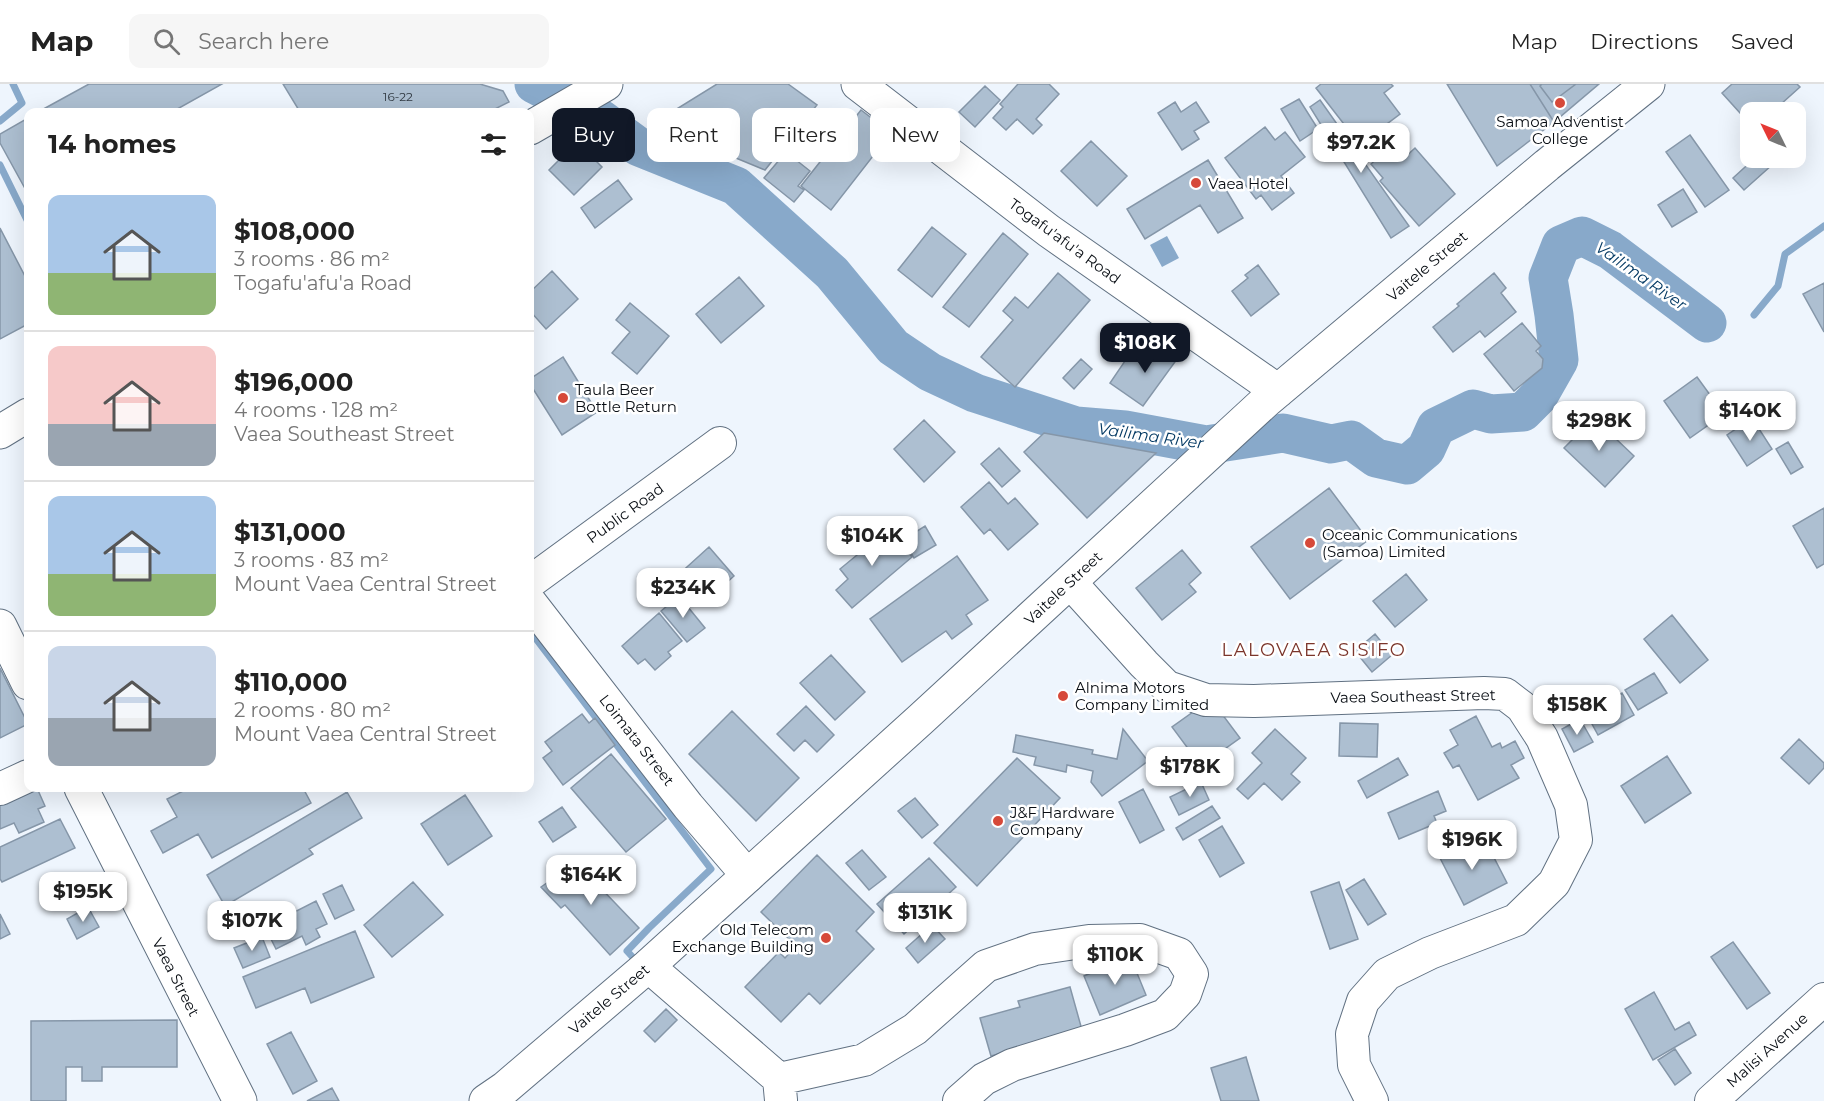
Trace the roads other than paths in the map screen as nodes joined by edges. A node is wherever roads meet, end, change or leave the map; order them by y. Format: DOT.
graph roads {
  1 [pos="858,84"];
  2 [pos="1648,84"];
  3 [pos="602,86"];
  4 [pos="534,126"];
  5 [pos="1272,395"];
  6 [pos="24,417"];
  7 [pos="0,432"];
  8 [pos="720,443"];
  9 [pos="534,579"];
  10 [pos="1070,582"];
  11 [pos="534,607"];
  12 [pos="0,626"];
  13 [pos="24,675"];
  14 [pos="24,779"];
  15 [pos="0,789"];
  16 [pos="83,792"];
  17 [pos="748,876"];
  18 [pos="648,966"];
  19 [pos="1824,999"];
  20 [pos="780,1090"];
  21 [pos="240,1101"];
  22 [pos="486,1101"];
  23 [pos="959,1101"];
  24 [pos="1372,1101"];
  25 [pos="1711,1101"];
  1 -- 5 [label="main road, Togafu'afu'a Road"];
  2 -- 5 [label="main road, Vaitele Street"];
  3 -- 4 [label="main road"];
  5 -- 10 [label="main road, Vaitele Street"];
  6 -- 7 [label="main road"];
  8 -- 9 [label="street, Public Road"];
  10 -- 17 [label="main road, Vaitele Street"];
  10 -- 24 [label="street, Vaea Southeast Street"];
  11 -- 17 [label="street, Loimata Street"];
  12 -- 13 [label="main road"];
  14 -- 15 [label="street"];
  16 -- 21 [label="main road, Vaea Street"];
  17 -- 18 [label="main road, Vaitele Street"];
  18 -- 20 [label="street"];
  18 -- 22 [label="main road, Vaitele Street"];
  19 -- 25 [label="street, Malisi Avenue"];
  20 -- 23 [label="street"];
}
